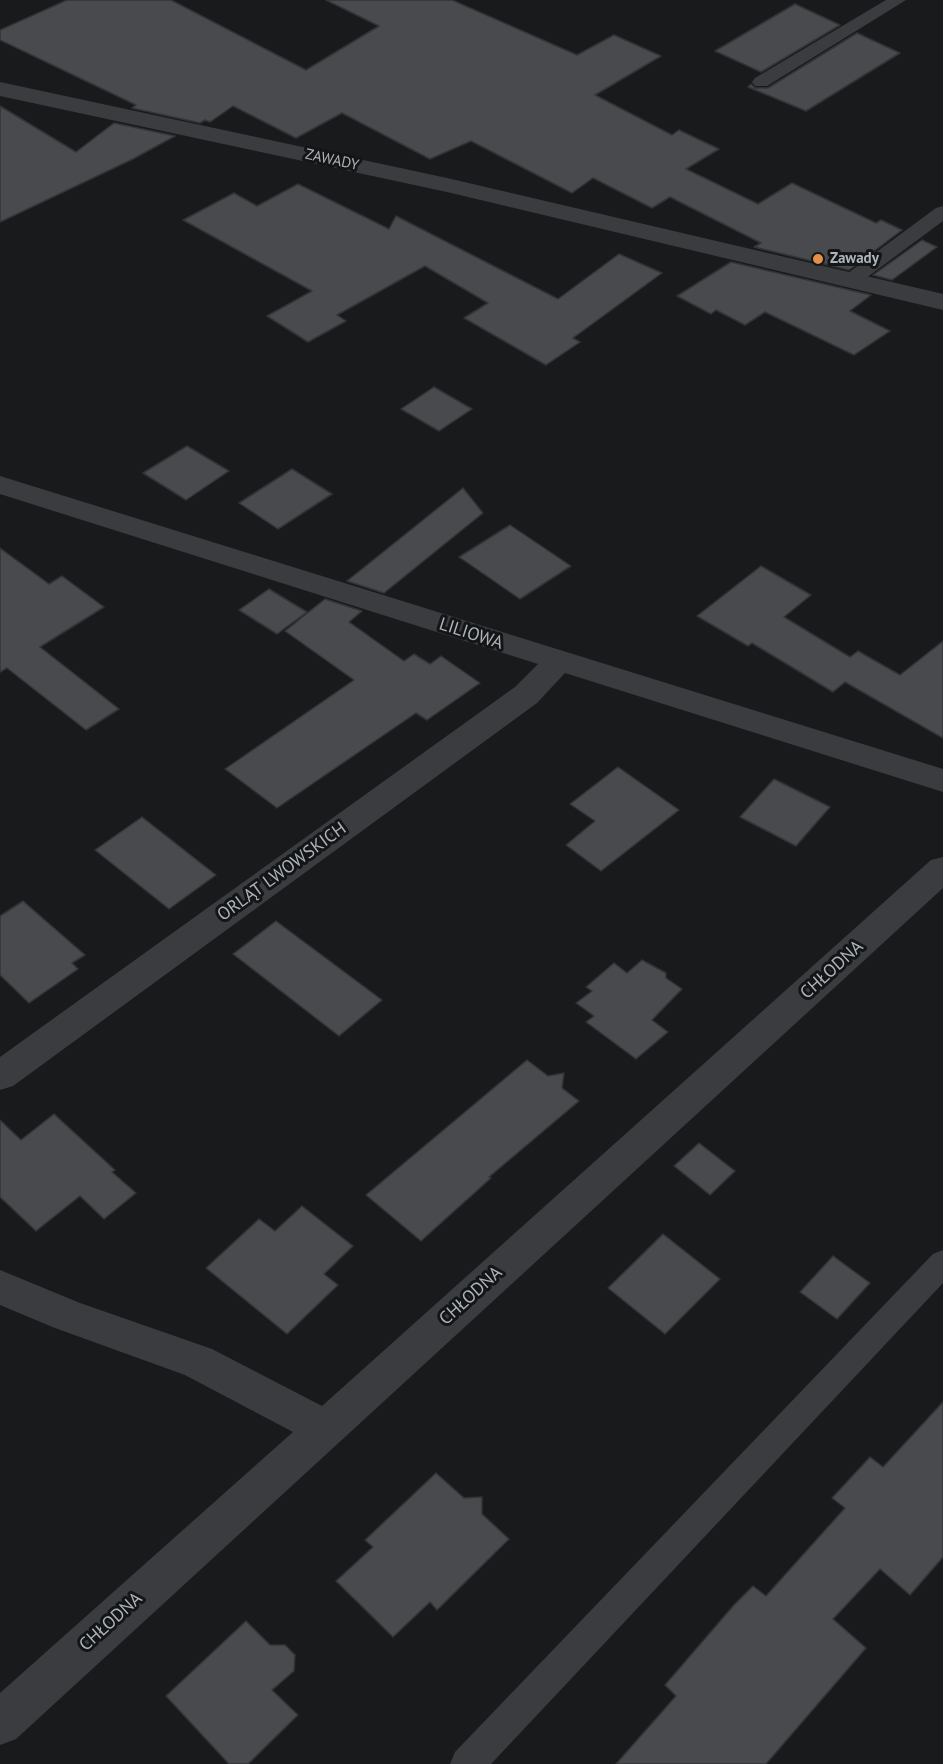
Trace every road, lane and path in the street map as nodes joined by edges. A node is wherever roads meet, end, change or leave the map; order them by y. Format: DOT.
graph roads {
  1 [pos="898,0"];
  2 [pos="761,82"];
  3 [pos="0,89"];
  4 [pos="943,212"];
  5 [pos="850,280"];
  6 [pos="943,302"];
  7 [pos="0,485"];
  8 [pos="558,662"];
  9 [pos="943,781"];
  10 [pos="943,869"];
  11 [pos="0,1076"];
  12 [pos="943,1263"];
  13 [pos="0,1287"];
  14 [pos="326,1428"];
  15 [pos="0,1723"];
  16 [pos="467,1764"];
  1 -- 2 [label="lane"];
  3 -- 5 [label="street, ZAWADY"];
  4 -- 5 [label="lane"];
  5 -- 6 [label="street, ZAWADY"];
  7 -- 8 [label="street, LILIOWA"];
  8 -- 9 [label="street, LILIOWA"];
  8 -- 11 [label="street, ORLĄT LWOWSKICH"];
  10 -- 14 [label="street, CHŁODNA"];
  12 -- 16 [label="lane"];
  13 -- 14 [label="street"];
  14 -- 15 [label="street, CHŁODNA"];
}
